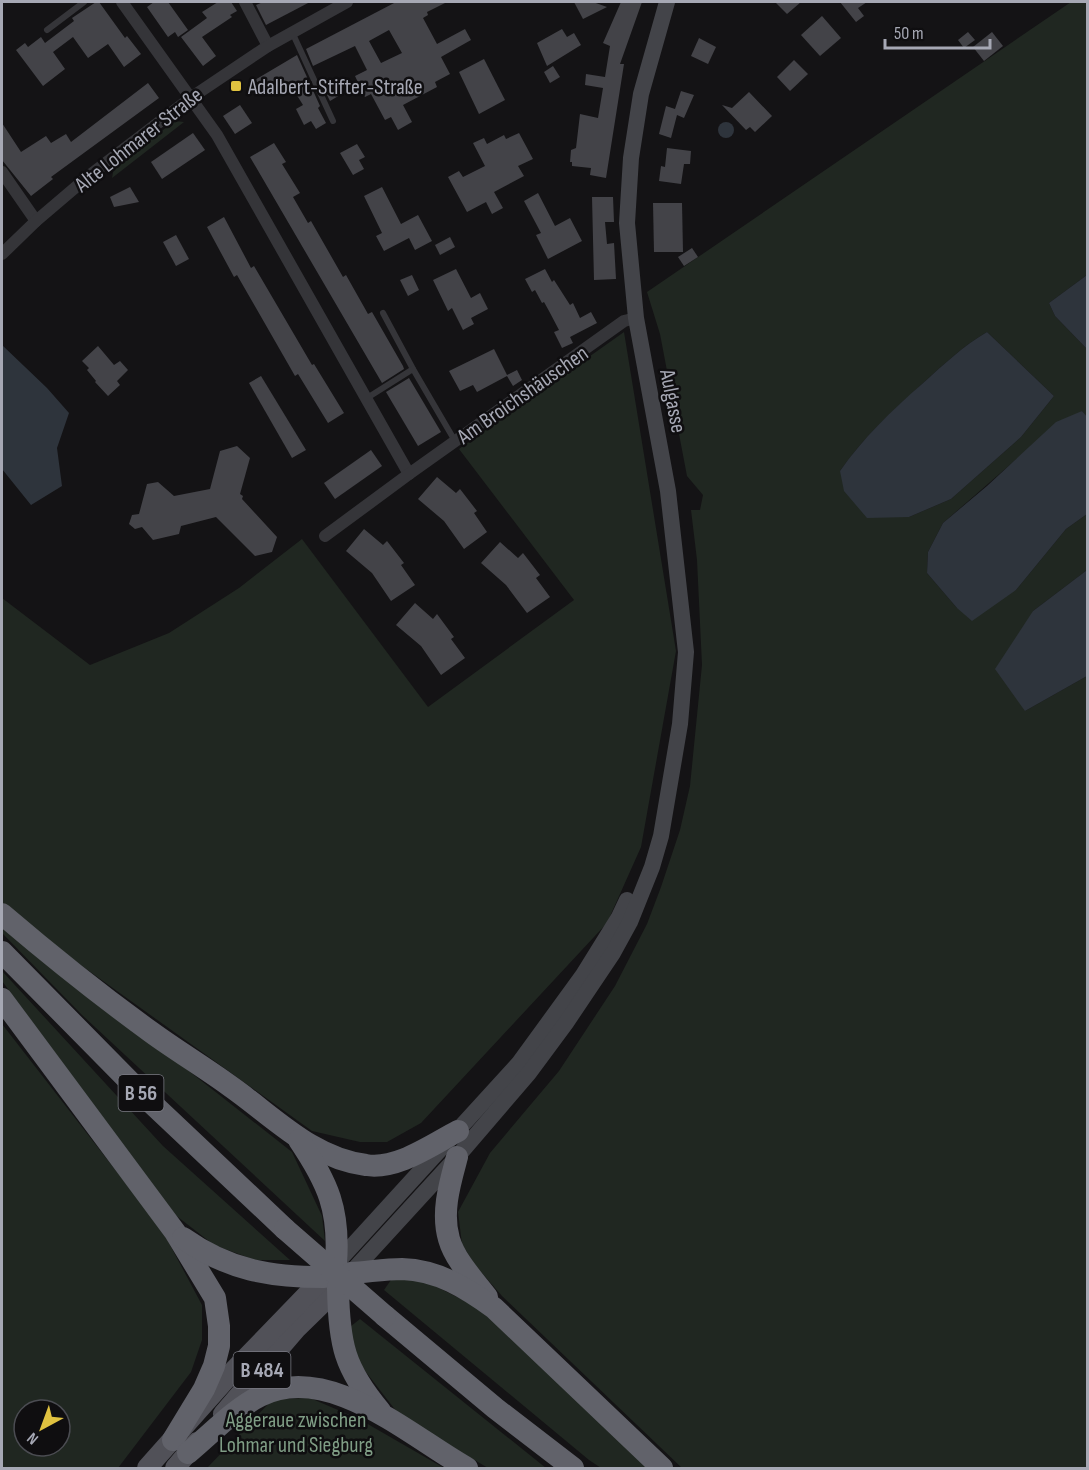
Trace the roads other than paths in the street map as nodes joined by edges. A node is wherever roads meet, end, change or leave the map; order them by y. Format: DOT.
graph roads {
  1 [pos="84,2"];
  2 [pos="122,2"];
  3 [pos="245,2"];
  4 [pos="347,2"];
  5 [pos="667,2"];
  6 [pos="47,30"];
  7 [pos="292,32"];
  8 [pos="267,46"];
  9 [pos="192,97"];
  10 [pos="333,121"];
  11 [pos="2,172"];
  12 [pos="36,221"];
  13 [pos="2,254"];
  14 [pos="383,313"];
  15 [pos="636,318"];
  16 [pos="413,369"];
  17 [pos="366,398"];
  18 [pos="455,441"];
  19 [pos="409,474"];
  20 [pos="325,536"];
  21 [pos="665,810"];
  22 [pos="2,914"];
  23 [pos="2,952"];
  24 [pos="2,999"];
  25 [pos="458,1131"];
  26 [pos="298,1139"];
  27 [pos="457,1157"];
  28 [pos="175,1232"];
  29 [pos="337,1275"];
  30 [pos="494,1308"];
  31 [pos="385,1417"];
  32 [pos="178,1454"];
  33 [pos="147,1468"];
  34 [pos="467,1468"];
  35 [pos="573,1468"];
  36 [pos="662,1468"];
  1 -- 6 [label="lane"];
  2 -- 9 [label="street"];
  3 -- 8 [label="street"];
  4 -- 7 [label="street, Alte Lohmarer Straße"];
  5 -- 15 [label="main road, Aulgasse"];
  7 -- 8 [label="street, Alte Lohmarer Straße"];
  7 -- 10 [label="lane"];
  8 -- 9 [label="street, Alte Lohmarer Straße"];
  9 -- 12 [label="street, Alte Lohmarer Straße"];
  9 -- 17 [label="street"];
  11 -- 12 [label="street"];
  12 -- 13 [label="street, Alte Lohmarer Straße"];
  14 -- 16 [label="lane"];
  15 -- 18 [label="street, Am Broichshäuschen"];
  15 -- 21 [label="main road, Aulgasse"];
  16 -- 17 [label="lane"];
  16 -- 18 [label="lane"];
  17 -- 19 [label="street"];
  18 -- 19 [label="street, Am Broichshäuschen"];
  19 -- 20 [label="street, Am Broichshäuschen"];
  21 -- 25 [label="main road"];
  21 -- 27 [label="main road"];
  22 -- 26 [label="highway"];
  23 -- 35 [label="highway, B 56, bridge"];
  24 -- 28 [label="highway"];
  25 -- 26 [label="highway"];
  25 -- 29 [label="main road"];
  26 -- 29 [label="highway"];
  27 -- 29 [label="main road"];
  27 -- 30 [label="highway"];
  28 -- 29 [label="highway"];
  28 -- 32 [label="highway"];
  29 -- 30 [label="highway"];
  29 -- 31 [label="highway"];
  29 -- 32 [label="main road, B 484"];
  30 -- 36 [label="highway"];
  31 -- 32 [label="highway"];
  31 -- 34 [label="highway"];
  32 -- 33 [label="main road, B 484"];
}
